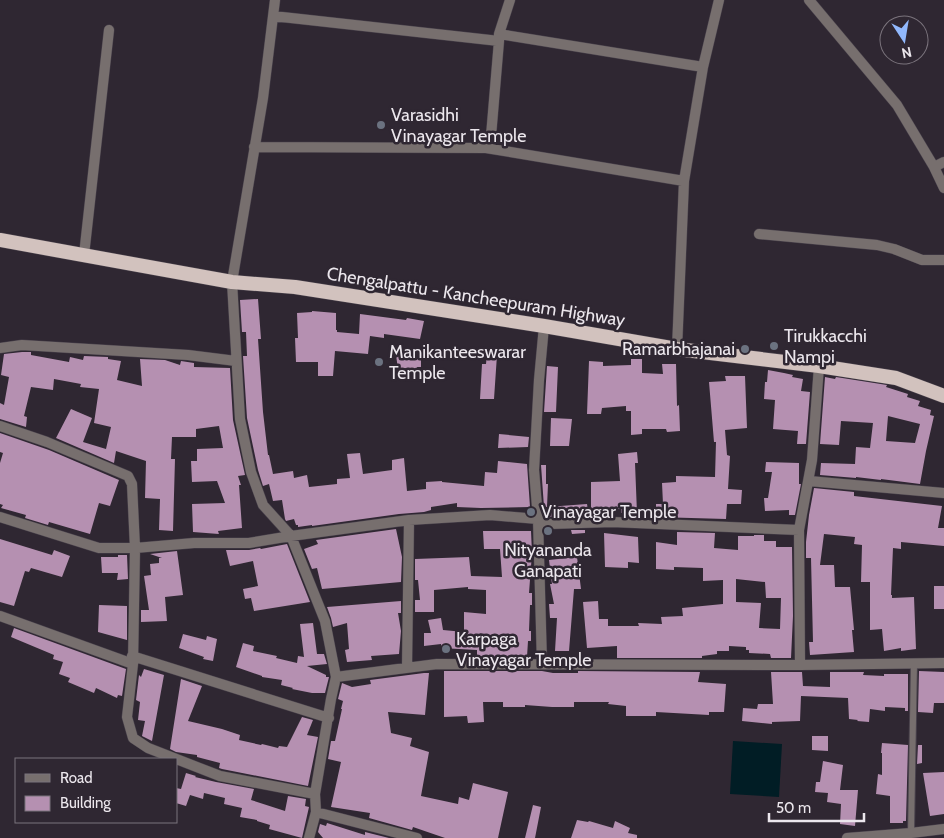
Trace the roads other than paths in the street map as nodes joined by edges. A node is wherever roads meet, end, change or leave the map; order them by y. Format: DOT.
graph roads {
  1 [pos="275,0"];
  2 [pos="510,0"];
  3 [pos="719,0"];
  4 [pos="808,0"];
  5 [pos="273,16"];
  6 [pos="109,30"];
  7 [pos="499,38"];
  8 [pos="703,67"];
  9 [pos="254,147"];
  10 [pos="490,148"];
  11 [pos="944,162"];
  12 [pos="934,167"];
  13 [pos="684,181"];
  14 [pos="944,188"];
  15 [pos="759,234"];
  16 [pos="0,240"];
  17 [pos="84,256"];
  18 [pos="944,260"];
  19 [pos="232,282"];
  20 [pos="544,326"];
  21 [pos="0,348"];
  22 [pos="677,349"];
  23 [pos="236,361"];
  24 [pos="819,366"];
  25 [pos="944,396"];
  26 [pos="0,426"];
  27 [pos="809,480"];
  28 [pos="944,493"];
  29 [pos="0,517"];
  30 [pos="538,519"];
  31 [pos="409,520"];
  32 [pos="799,530"];
  33 [pos="292,536"];
  34 [pos="135,548"];
  35 [pos="0,616"];
  36 [pos="133,660"];
  37 [pos="914,663"];
  38 [pos="944,663"];
  39 [pos="542,664"];
  40 [pos="800,665"];
  41 [pos="407,668"];
  42 [pos="336,676"];
  43 [pos="328,718"];
  44 [pos="174,758"];
  45 [pos="178,760"];
  46 [pos="315,794"];
  47 [pos="316,812"];
  48 [pos="944,829"];
  49 [pos="911,836"];
  50 [pos="309,838"];
  51 [pos="417,838"];
  52 [pos="846,838"];
  1 -- 5 [label="street"];
  2 -- 7 [label="street"];
  3 -- 8 [label="street"];
  4 -- 12 [label="street"];
  5 -- 7 [label="street"];
  5 -- 9 [label="street"];
  6 -- 17 [label="street"];
  7 -- 8 [label="street"];
  7 -- 10 [label="street"];
  8 -- 13 [label="street"];
  9 -- 10 [label="street"];
  9 -- 19 [label="street"];
  10 -- 13 [label="street"];
  11 -- 12 [label="street"];
  12 -- 14 [label="street"];
  13 -- 22 [label="street"];
  15 -- 18 [label="street"];
  16 -- 17 [label="highway, Chengalpattu - Kancheepuram Highway"];
  17 -- 19 [label="highway, Chengalpattu - Kancheepuram Highway"];
  19 -- 20 [label="highway, Chengalpattu - Kancheepuram Highway"];
  19 -- 23 [label="street"];
  20 -- 22 [label="highway, Chengalpattu - Kancheepuram Highway"];
  20 -- 30 [label="street"];
  21 -- 23 [label="street"];
  22 -- 24 [label="highway, Chengalpattu - Kancheepuram Highway"];
  23 -- 33 [label="street"];
  24 -- 25 [label="highway, Chengalpattu - Kancheepuram Highway"];
  24 -- 27 [label="street"];
  26 -- 34 [label="street"];
  27 -- 28 [label="street"];
  27 -- 32 [label="street"];
  29 -- 34 [label="street"];
  30 -- 31 [label="street"];
  30 -- 32 [label="street"];
  30 -- 39 [label="street"];
  31 -- 33 [label="street"];
  31 -- 41 [label="street"];
  32 -- 40 [label="street"];
  33 -- 34 [label="street"];
  33 -- 42 [label="street"];
  34 -- 36 [label="street"];
  35 -- 36 [label="street"];
  36 -- 43 [label="street"];
  36 -- 44 [label="street"];
  37 -- 38 [label="street"];
  37 -- 40 [label="street"];
  37 -- 49 [label="lane"];
  39 -- 40 [label="street"];
  39 -- 41 [label="street"];
  41 -- 42 [label="street"];
  42 -- 43 [label="street"];
  43 -- 46 [label="street"];
  45 -- 46 [label="street"];
  46 -- 47 [label="street"];
  47 -- 50 [label="street"];
  47 -- 51 [label="street"];
  48 -- 49 [label="street"];
  49 -- 52 [label="street"];
}
